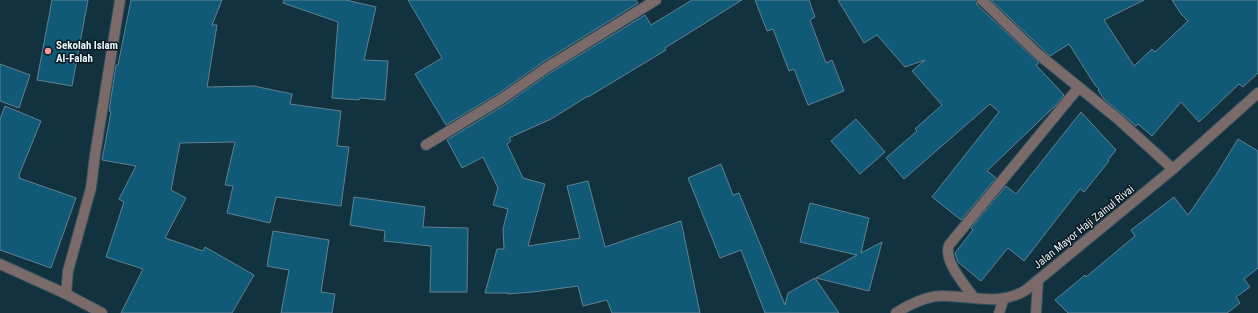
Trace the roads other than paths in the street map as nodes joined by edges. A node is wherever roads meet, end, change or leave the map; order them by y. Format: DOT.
graph roads {
  1 [pos="120,0"];
  2 [pos="656,0"];
  3 [pos="982,0"];
  4 [pos="1079,87"];
  5 [pos="1258,93"];
  6 [pos="426,145"];
  7 [pos="1173,169"];
  8 [pos="0,264"];
  9 [pos="1038,280"];
  10 [pos="66,294"];
  11 [pos="974,298"];
  12 [pos="1004,298"];
  13 [pos="102,313"];
  14 [pos="896,313"];
  15 [pos="999,313"];
  16 [pos="1036,313"];
  1 -- 10 [label="street"];
  2 -- 6 [label="street"];
  3 -- 4 [label="street"];
  4 -- 7 [label="street"];
  4 -- 11 [label="street"];
  5 -- 7 [label="street, Jalan Mayor Haji Zainul Rivai"];
  7 -- 9 [label="street, Jalan Mayor Haji Zainul Rivai"];
  8 -- 10 [label="street"];
  9 -- 12 [label="street, Jalan Mayor Haji Zainul Rivai"];
  9 -- 16 [label="street"];
  10 -- 13 [label="street"];
  11 -- 12 [label="street, Jalan Mayor Haji Zainul Rivai"];
  11 -- 14 [label="street, Jalan Mayor Haji Zainul Rivai"];
  12 -- 15 [label="street"];
}
